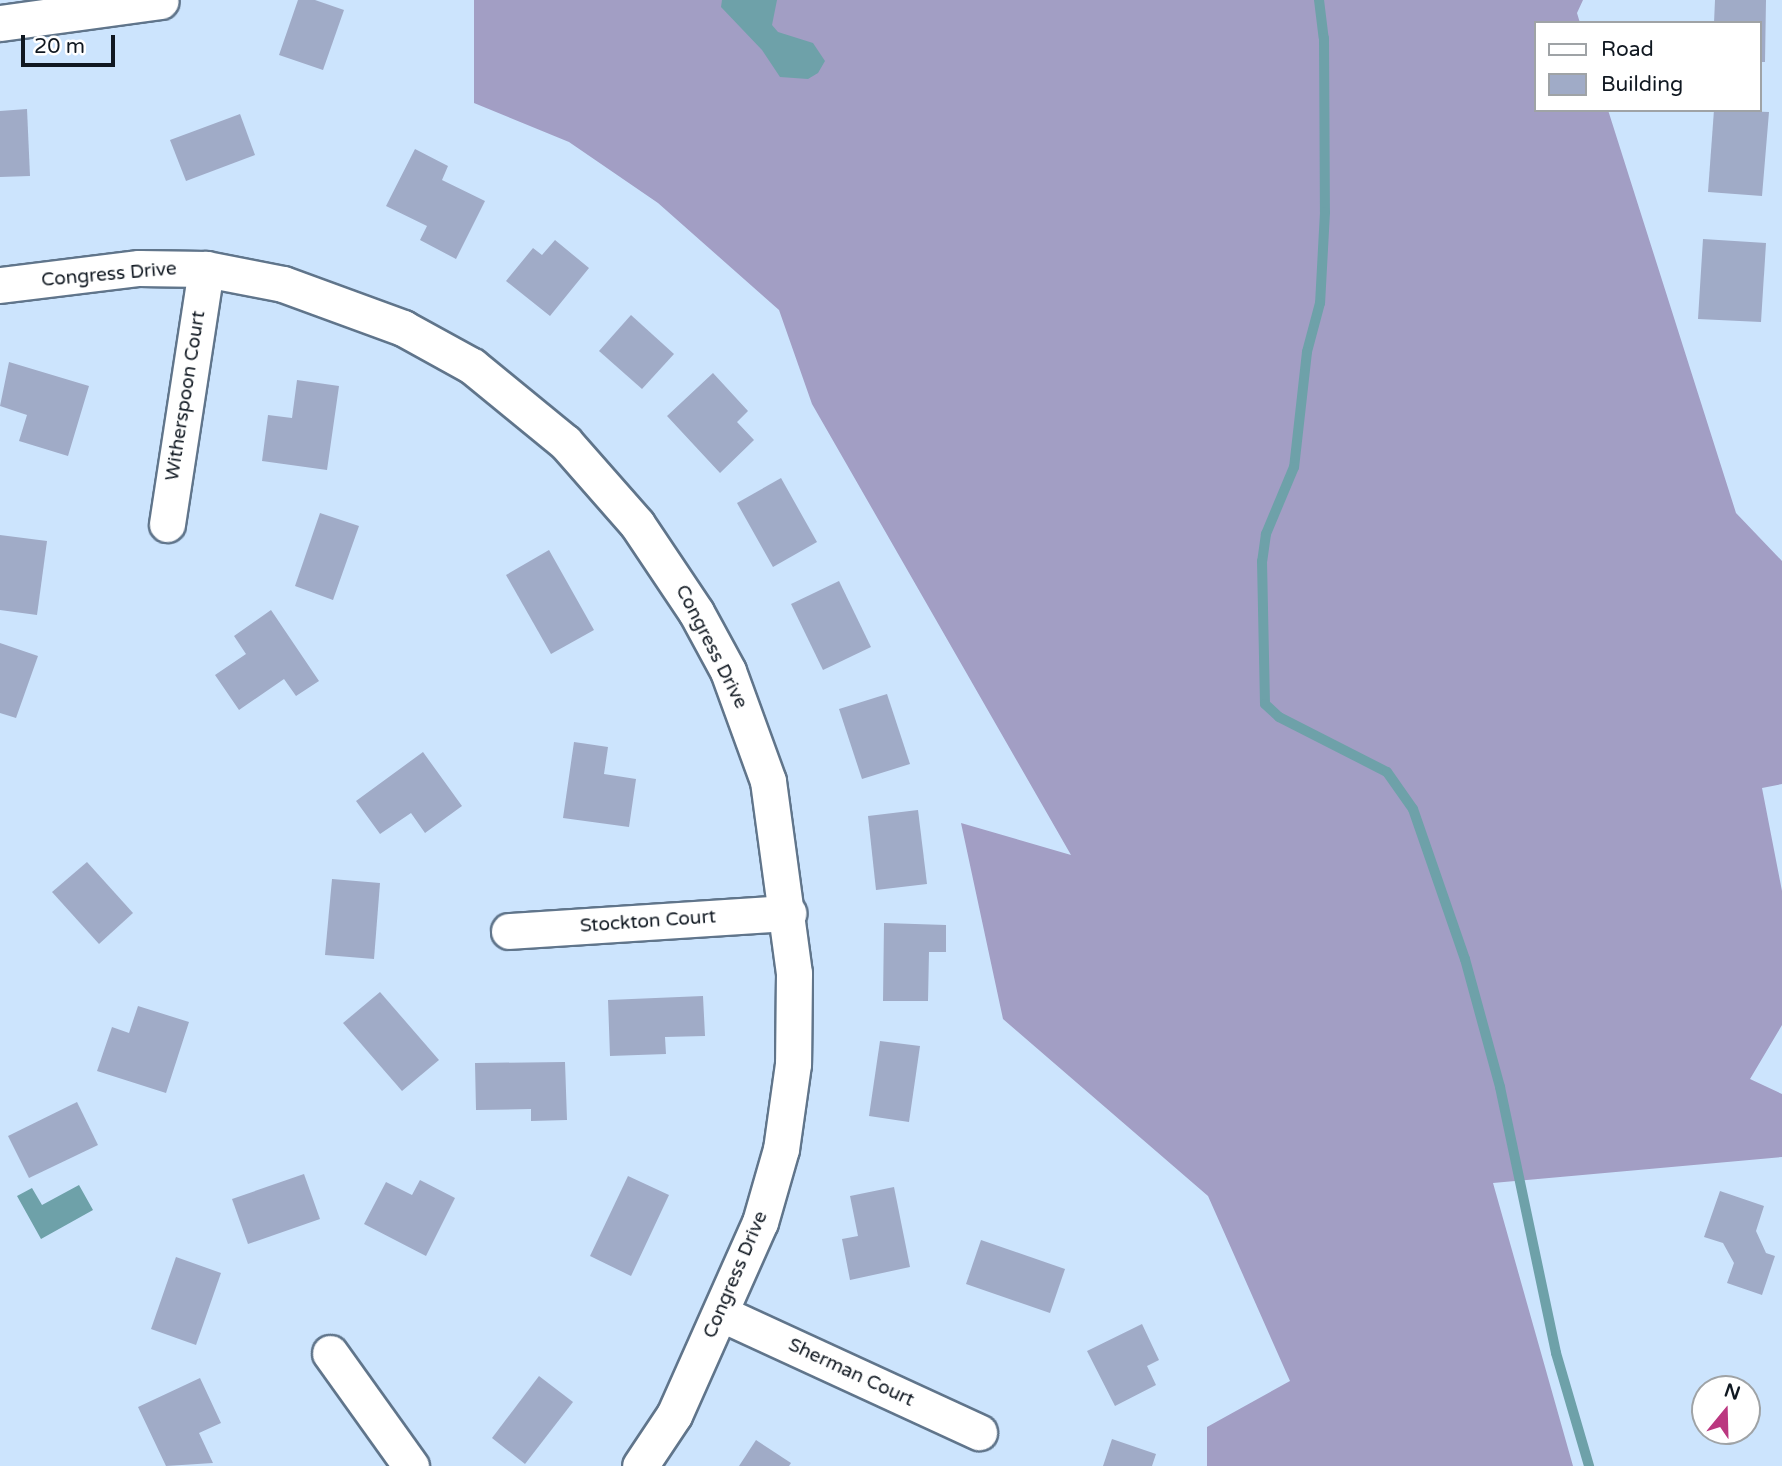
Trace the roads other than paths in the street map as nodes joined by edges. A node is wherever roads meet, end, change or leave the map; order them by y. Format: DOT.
graph roads {
  1 [pos="160,1"];
  2 [pos="0,23"];
  3 [pos="206,269"];
  4 [pos="0,285"];
  5 [pos="167,524"];
  6 [pos="788,913"];
  7 [pos="509,931"];
  8 [pos="722,1314"];
  9 [pos="330,1353"];
  10 [pos="979,1432"];
  11 [pos="411,1466"];
  12 [pos="640,1466"];
  1 -- 2 [label="street"];
  3 -- 4 [label="street, Congress Drive"];
  3 -- 5 [label="street, Witherspoon Court"];
  3 -- 6 [label="street, Congress Drive"];
  6 -- 7 [label="street, Stockton Court"];
  6 -- 8 [label="street, Congress Drive"];
  8 -- 10 [label="street, Sherman Court"];
  8 -- 12 [label="street, Congress Drive"];
  9 -- 11 [label="street"];
}
